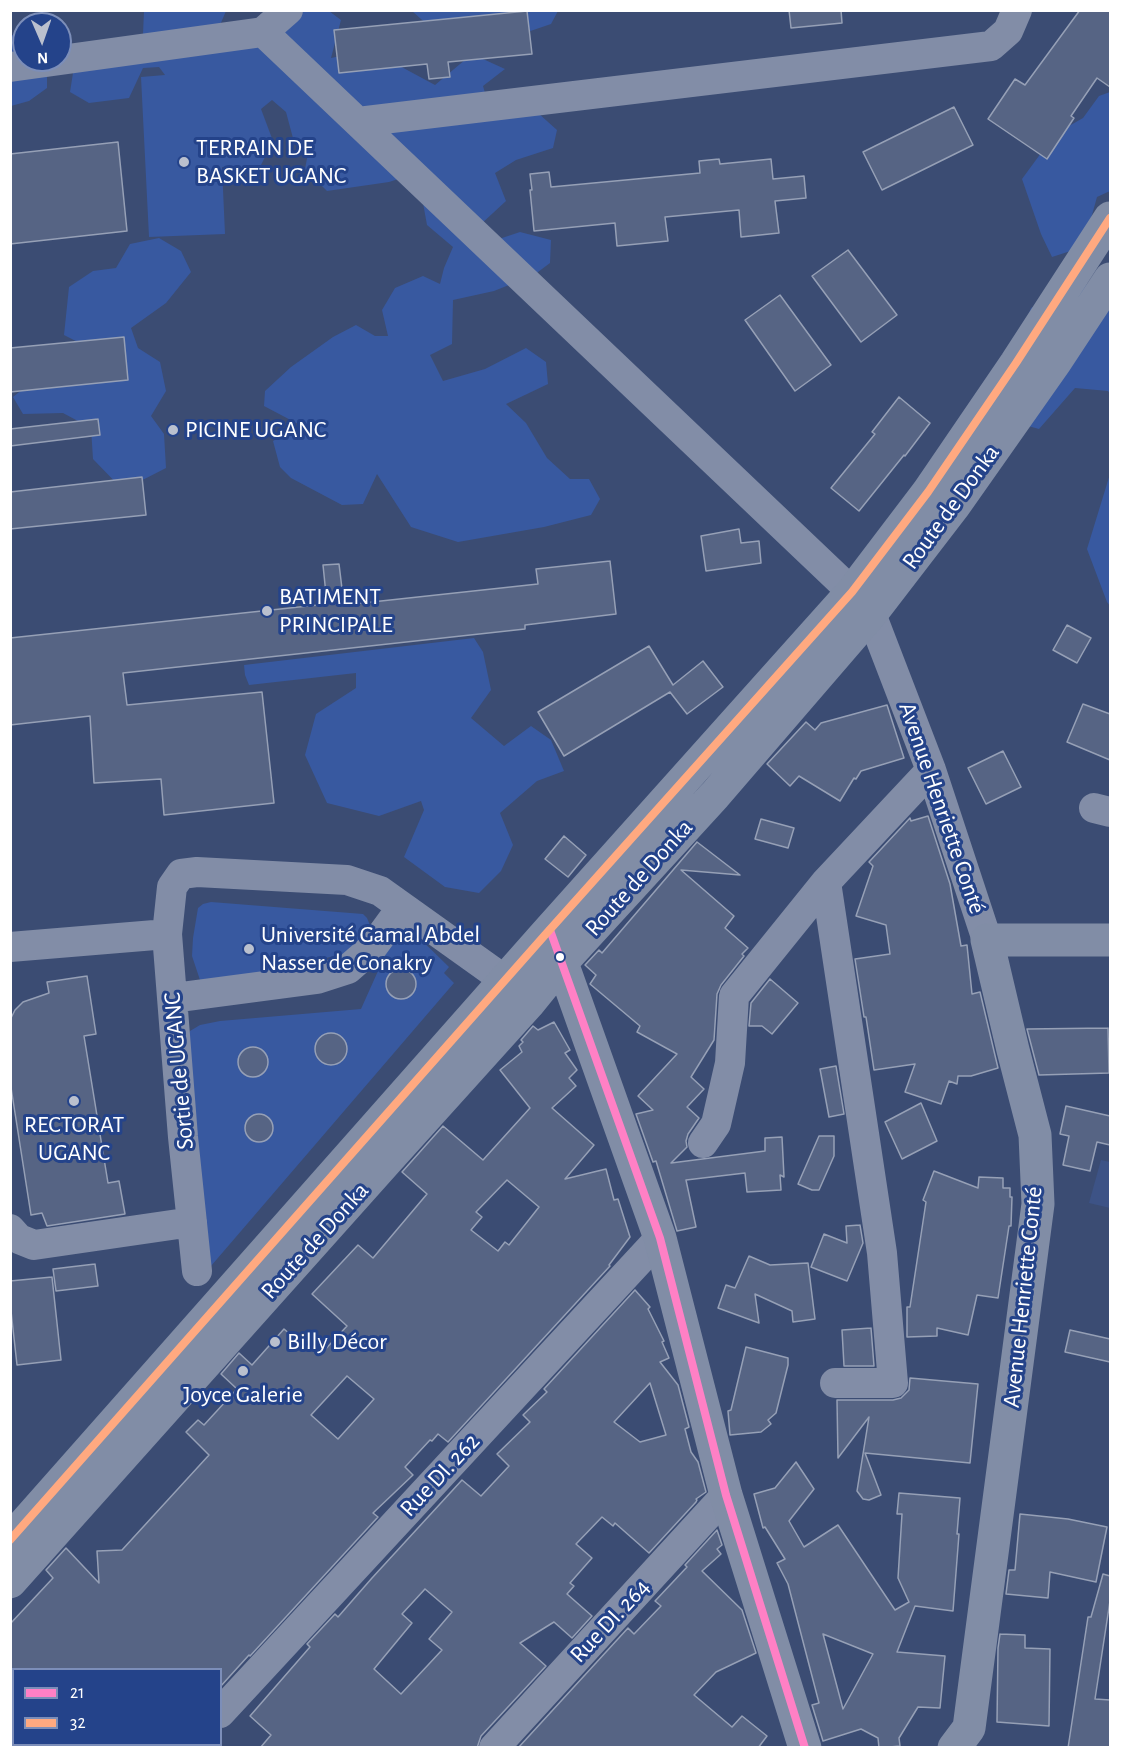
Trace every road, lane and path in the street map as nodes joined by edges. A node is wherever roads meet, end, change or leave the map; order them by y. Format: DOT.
graph roads {
  1 [pos="288,10"];
  2 [pos="1017,10"];
  3 [pos="263,33"];
  4 [pos="10,67"];
  5 [pos="358,122"];
  6 [pos="1110,218"];
  7 [pos="1110,279"];
  8 [pos="862,603"];
  9 [pos="931,770"];
  10 [pos="826,882"];
  11 [pos="402,907"];
  12 [pos="550,930"];
  13 [pos="167,934"];
  14 [pos="987,940"];
  15 [pos="1110,940"];
  16 [pos="10,948"];
  17 [pos="562,962"];
  18 [pos="517,993"];
  19 [pos="173,998"];
  20 [pos="704,1143"];
  21 [pos="192,1222"];
  22 [pos="10,1228"];
  23 [pos="660,1238"];
  24 [pos="197,1271"];
  25 [pos="835,1383"];
  26 [pos="726,1495"];
  27 [pos="10,1540"];
  28 [pos="10,1582"];
  29 [pos="222,1711"];
  30 [pos="803,1746"];
  31 [pos="494,1748"];
  32 [pos="954,1748"];
  1 -- 3 [label="street"];
  2 -- 5 [label="street"];
  3 -- 4 [label="street"];
  3 -- 5 [label="street"];
  5 -- 8 [label="street"];
  6 -- 8 [label="main road, Route de Donka"];
  7 -- 8 [label="main road, Route de Donka"];
  8 -- 9 [label="street, Avenue Henriette Conté"];
  8 -- 12 [label="main road, Route de Donka"];
  8 -- 17 [label="main road, Route de Donka"];
  9 -- 10 [label="street"];
  9 -- 14 [label="street, Avenue Henriette Conté"];
  10 -- 20 [label="street"];
  10 -- 25 [label="street"];
  11 -- 13 [label="street, Sortie de UGANC"];
  11 -- 18 [label="street"];
  11 -- 19 [label="street"];
  12 -- 17 [label="main road"];
  12 -- 18 [label="main road, Route de Donka"];
  13 -- 16 [label="street"];
  13 -- 19 [label="street, Sortie de UGANC"];
  14 -- 15 [label="main road"];
  14 -- 32 [label="main road, Avenue Henriette Conté"];
  17 -- 18 [label="main road, Route de Donka"];
  17 -- 23 [label="main road"];
  18 -- 27 [label="main road, Route de Donka"];
  18 -- 28 [label="main road, Route de Donka"];
  19 -- 21 [label="street, Sortie de UGANC"];
  21 -- 22 [label="street"];
  21 -- 24 [label="street, Sortie de UGANC"];
  23 -- 26 [label="main road"];
  23 -- 29 [label="street, Rue DI. 262"];
  26 -- 30 [label="main road"];
  26 -- 31 [label="street, Rue DI. 264"];
}
